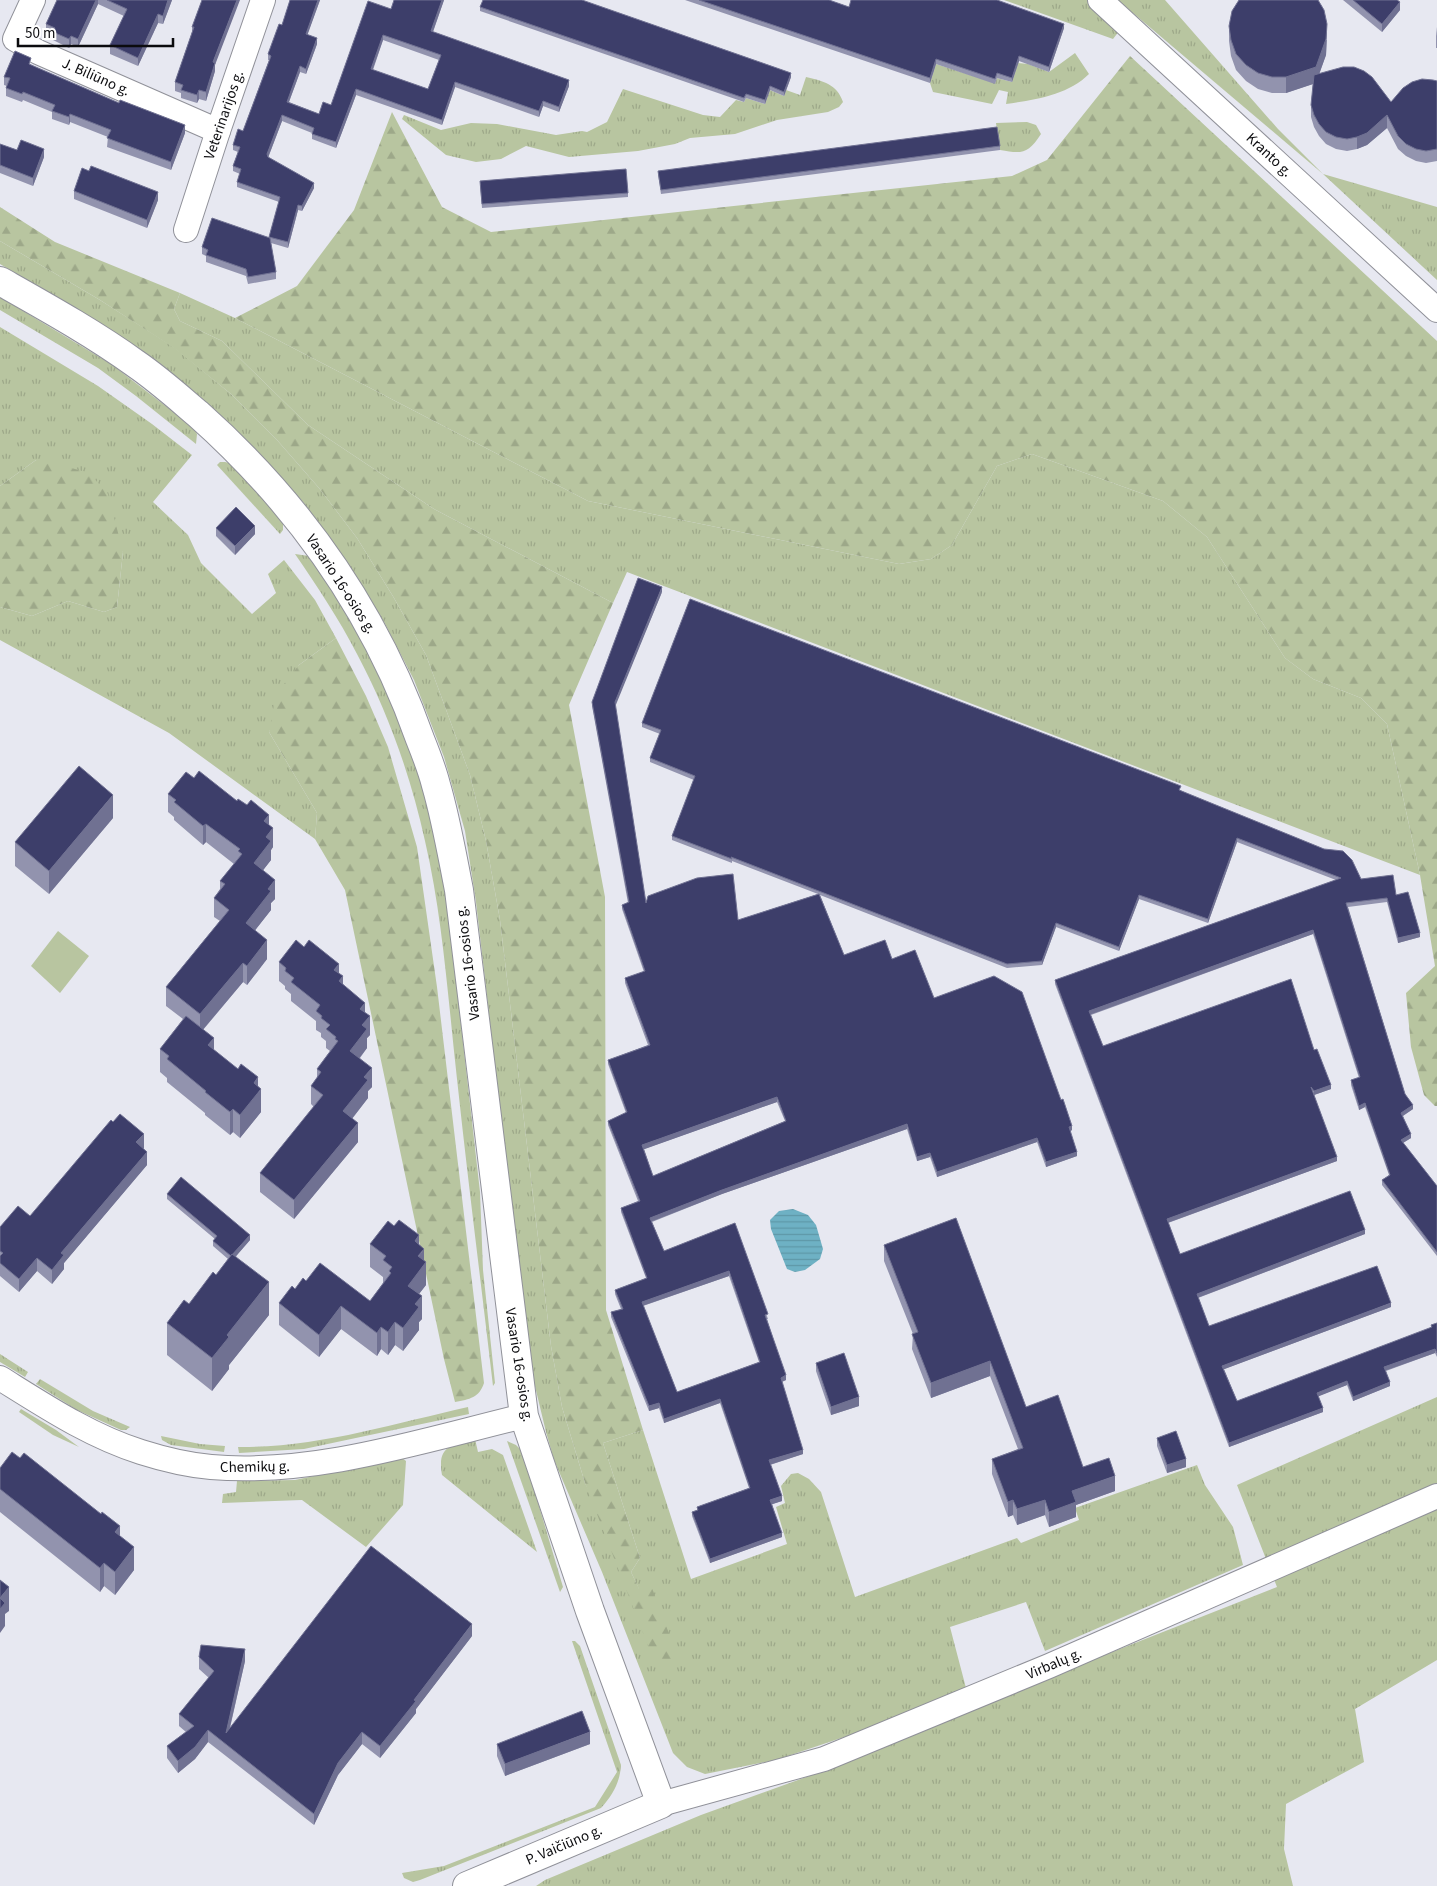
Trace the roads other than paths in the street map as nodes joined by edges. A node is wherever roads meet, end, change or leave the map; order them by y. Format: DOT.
graph roads {
  1 [pos="33,0"];
  2 [pos="263,0"];
  3 [pos="1100,0"];
  4 [pos="218,131"];
  5 [pos="186,230"];
  6 [pos="0,281"];
  7 [pos="1437,310"];
  8 [pos="0,1378"];
  9 [pos="524,1416"];
  10 [pos="1437,1496"];
  11 [pos="661,1804"];
  12 [pos="467,1886"];
  1 -- 4 [label="street, J. Biliūno g."];
  2 -- 4 [label="street, Veterinarijos g."];
  3 -- 7 [label="street, Kranto g."];
  4 -- 5 [label="street, Veterinarijos g."];
  6 -- 9 [label="main road, Vasario 16-osios g."];
  8 -- 9 [label="street, Chemikų g."];
  9 -- 11 [label="main road, Vasario 16-osios g."];
  10 -- 11 [label="street, Virbalų g."];
  11 -- 12 [label="main road, P. Vaičiūno g."];
}
